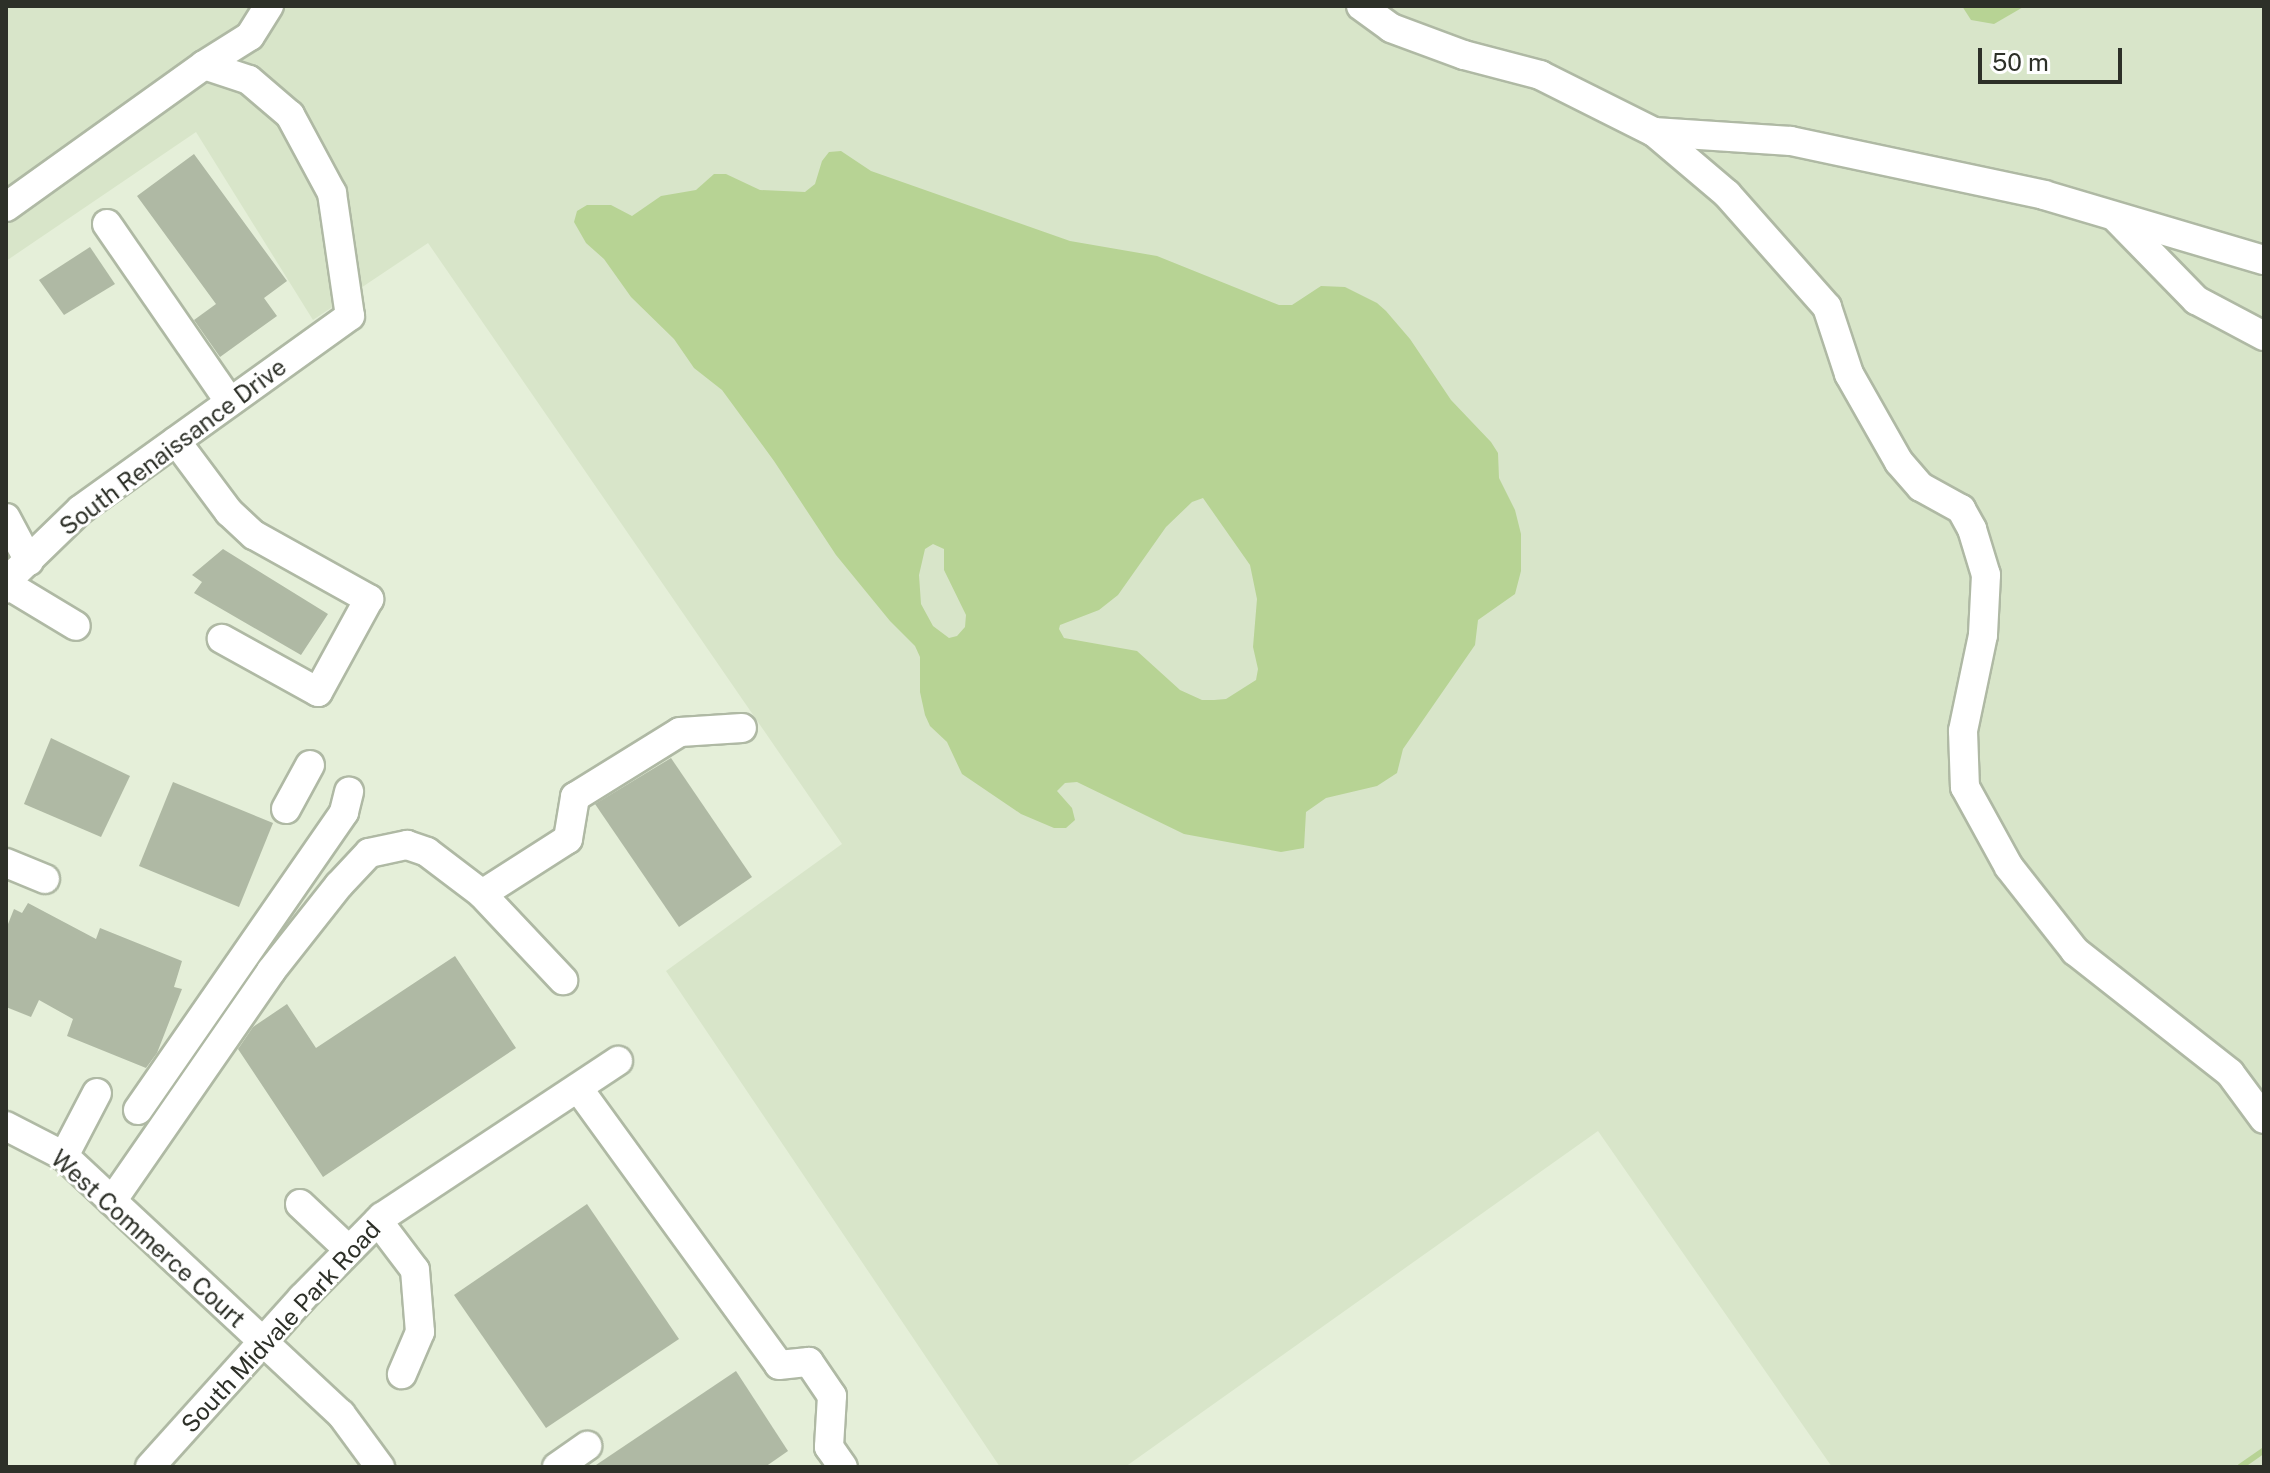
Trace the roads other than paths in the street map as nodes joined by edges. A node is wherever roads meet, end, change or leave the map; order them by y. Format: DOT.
graph roads {
  1 [pos="269,6"];
  2 [pos="1361,6"];
  3 [pos="204,65"];
  4 [pos="1654,132"];
  5 [pos="6,207"];
  6 [pos="2113,215"];
  7 [pos="107,224"];
  8 [pos="2264,260"];
  9 [pos="2264,336"];
  10 [pos="230,402"];
  11 [pos="176,441"];
  12 [pos="6,518"];
  13 [pos="29,561"];
  14 [pos="7,587"];
  15 [pos="76,626"];
  16 [pos="222,639"];
  17 [pos="742,728"];
  18 [pos="310,765"];
  19 [pos="349,792"];
  20 [pos="286,809"];
  21 [pos="6,863"];
  22 [pos="45,879"];
  23 [pos="482,894"];
  24 [pos="563,980"];
  25 [pos="618,1061"];
  26 [pos="578,1088"];
  27 [pos="97,1093"];
  28 [pos="138,1110"];
  29 [pos="2264,1119"];
  30 [pos="6,1126"];
  31 [pos="64,1156"];
  32 [pos="112,1201"];
  33 [pos="300,1204"];
  34 [pos="378,1221"];
  35 [pos="349,1250"];
  36 [pos="263,1342"];
  37 [pos="402,1374"];
  38 [pos="587,1446"];
  39 [pos="150,1467"];
  40 [pos="380,1467"];
  41 [pos="557,1467"];
  42 [pos="843,1467"];
  1 -- 3 [label="street"];
  2 -- 4 [label="street"];
  3 -- 5 [label="street"];
  3 -- 10 [label="street, South Renaissance Drive"];
  4 -- 6 [label="street"];
  4 -- 29 [label="street"];
  6 -- 8 [label="street"];
  6 -- 9 [label="street"];
  7 -- 10 [label="street"];
  10 -- 11 [label="street, South Renaissance Drive"];
  11 -- 13 [label="street, South Renaissance Drive"];
  11 -- 16 [label="street"];
  12 -- 13 [label="street"];
  13 -- 14 [label="street, South Renaissance Drive"];
  14 -- 15 [label="street"];
  17 -- 23 [label="street"];
  18 -- 20 [label="street"];
  19 -- 28 [label="street"];
  21 -- 22 [label="street"];
  23 -- 24 [label="street"];
  23 -- 32 [label="street"];
  25 -- 26 [label="street, South Midvale Park Road"];
  26 -- 34 [label="street, South Midvale Park Road"];
  26 -- 42 [label="street"];
  27 -- 31 [label="street"];
  30 -- 31 [label="street, West Commerce Court"];
  31 -- 32 [label="street, West Commerce Court"];
  32 -- 36 [label="street, West Commerce Court"];
  33 -- 35 [label="street"];
  34 -- 35 [label="street, South Midvale Park Road"];
  34 -- 37 [label="street"];
  35 -- 36 [label="street, South Midvale Park Road"];
  36 -- 39 [label="street, South Midvale Park Road"];
  36 -- 40 [label="street, West Commerce Court"];
  38 -- 41 [label="street"];
}
